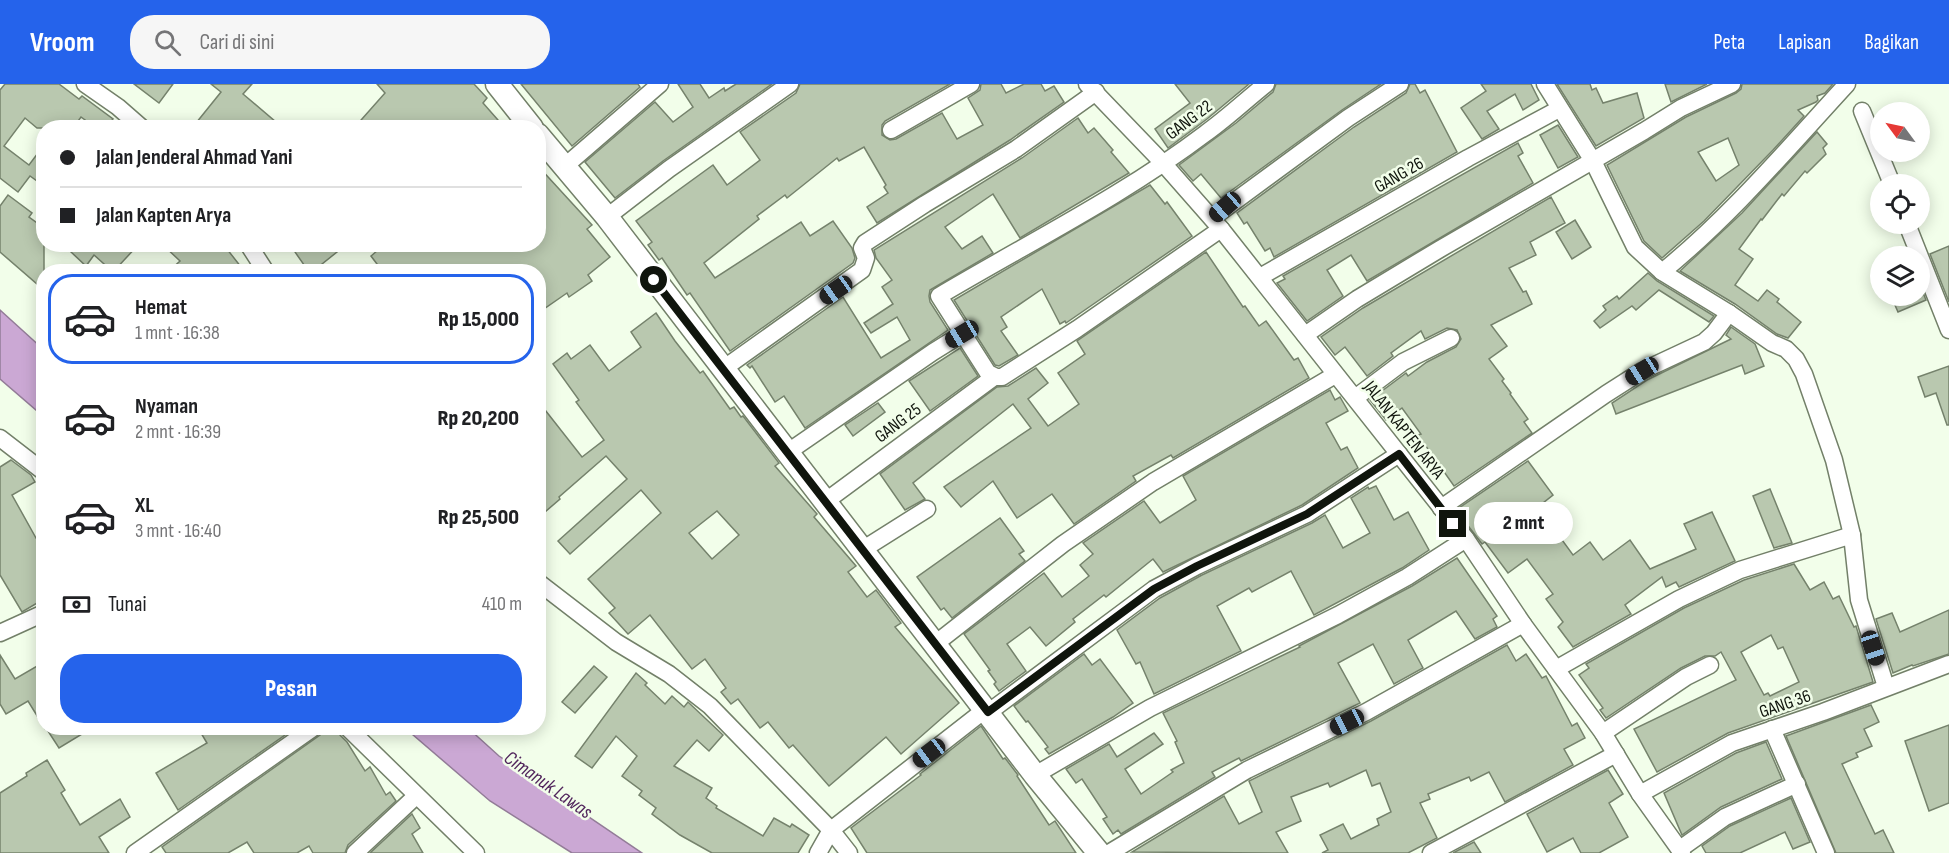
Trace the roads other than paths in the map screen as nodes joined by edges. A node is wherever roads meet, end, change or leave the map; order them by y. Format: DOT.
graph roads {
  1 [pos="85,84"];
  2 [pos="497,84"];
  3 [pos="660,84"];
  4 [pos="790,84"];
  5 [pos="971,84"];
  6 [pos="1266,84"];
  7 [pos="1400,84"];
  8 [pos="1545,84"];
  9 [pos="1732,84"];
  10 [pos="1847,84"];
  11 [pos="1092,88"];
  12 [pos="1559,109"];
  13 [pos="1862,111"];
  14 [pos="133,120"];
  15 [pos="526,120"];
  16 [pos="891,130"];
  17 [pos="546,145"];
  18 [pos="1593,161"];
  19 [pos="1163,163"];
  20 [pos="564,167"];
  21 [pos="1888,174"];
  22 [pos="607,217"];
  23 [pos="1216,224"];
  24 [pos="1911,234"];
  25 [pos="1662,272"];
  26 [pos="1260,277"];
  27 [pos="1729,313"];
  28 [pos="1949,330"];
  29 [pos="962,334"];
  30 [pos="1305,335"];
  31 [pos="1451,338"];
  32 [pos="723,369"];
  33 [pos="1335,375"];
  34 [pos="994,376"];
  35 [pos="1355,398"];
  36 [pos="0,438"];
  37 [pos="788,452"];
  38 [pos="1399,454"];
  39 [pos="36,466"];
  40 [pos="826,501"];
  41 [pos="1441,508"];
  42 [pos="927,509"];
  43 [pos="1852,535"];
  44 [pos="1466,539"];
  45 [pos="862,550"];
  46 [pos="546,588"];
  47 [pos="36,617"];
  48 [pos="1523,624"];
  49 [pos="0,633"];
  50 [pos="935,644"];
  51 [pos="1949,664"];
  52 [pos="1710,665"];
  53 [pos="1556,669"];
  54 [pos="1886,687"];
  55 [pos="987,711"];
  56 [pos="1772,729"];
  57 [pos="1603,733"];
  58 [pos="303,735"];
  59 [pos="355,735"];
  60 [pos="1616,754"];
  61 [pos="1035,774"];
  62 [pos="1797,784"];
  63 [pos="1640,794"];
  64 [pos="416,796"];
  65 [pos="831,830"];
  66 [pos="1681,851"];
  67 [pos="135,853"];
  68 [pos="355,853"];
  69 [pos="476,853"];
  70 [pos="818,853"];
  71 [pos="849,853"];
  72 [pos="1099,853"];
  73 [pos="1108,853"];
  74 [pos="1431,853"];
  75 [pos="1826,853"];
  1 -- 14 [label="street"];
  2 -- 15 [label="main road"];
  3 -- 20 [label="street"];
  4 -- 22 [label="street"];
  5 -- 16 [label="street"];
  6 -- 19 [label="street, GANG 22"];
  7 -- 23 [label="street, GANG 25"];
  8 -- 12 [label="street"];
  9 -- 18 [label="street"];
  10 -- 25 [label="street"];
  11 -- 19 [label="street, JALAN KAPTEN ARYA"];
  11 -- 32 [label="street"];
  12 -- 18 [label="street"];
  12 -- 26 [label="street, GANG 26"];
  13 -- 21 [label="street"];
  17 -- 20 [label="main road"];
  18 -- 25 [label="street"];
  18 -- 30 [label="street"];
  19 -- 23 [label="street, JALAN KAPTEN ARYA"];
  19 -- 29 [label="street, GANG 22"];
  20 -- 22 [label="main road"];
  22 -- 32 [label="main road"];
  23 -- 26 [label="street, JALAN KAPTEN ARYA"];
  23 -- 34 [label="street, GANG 25"];
  24 -- 28 [label="street"];
  25 -- 27 [label="street"];
  26 -- 30 [label="street, JALAN KAPTEN ARYA"];
  27 -- 41 [label="street"];
  27 -- 43 [label="street"];
  29 -- 34 [label="street"];
  29 -- 37 [label="street"];
  30 -- 33 [label="street, JALAN KAPTEN ARYA"];
  31 -- 35 [label="street"];
  32 -- 37 [label="main road"];
  33 -- 35 [label="street, JALAN KAPTEN ARYA"];
  33 -- 50 [label="street"];
  34 -- 40 [label="street, GANG 25"];
  35 -- 38 [label="street, JALAN KAPTEN ARYA"];
  36 -- 39 [label="street"];
  37 -- 40 [label="main road"];
  38 -- 41 [label="street, JALAN KAPTEN ARYA"];
  38 -- 55 [label="street"];
  40 -- 45 [label="main road"];
  41 -- 44 [label="street, JALAN KAPTEN ARYA"];
  42 -- 45 [label="street"];
  43 -- 53 [label="street"];
  43 -- 54 [label="street"];
  44 -- 48 [label="street, JALAN KAPTEN ARYA"];
  44 -- 61 [label="street"];
  45 -- 50 [label="main road"];
  46 -- 65 [label="street"];
  47 -- 49 [label="street"];
  48 -- 53 [label="street, JALAN KAPTEN ARYA"];
  48 -- 73 [label="street"];
  50 -- 55 [label="main road"];
  51 -- 54 [label="street, GANG 36"];
  52 -- 57 [label="street"];
  53 -- 57 [label="street, JALAN KAPTEN ARYA"];
  54 -- 56 [label="street, GANG 36"];
  55 -- 61 [label="main road"];
  55 -- 65 [label="street"];
  56 -- 62 [label="street"];
  56 -- 63 [label="street, GANG 36"];
  57 -- 60 [label="street, JALAN KAPTEN ARYA"];
  58 -- 67 [label="street"];
  59 -- 64 [label="street"];
  60 -- 63 [label="street, JALAN KAPTEN ARYA"];
  60 -- 74 [label="street"];
  61 -- 72 [label="main road"];
  62 -- 66 [label="street"];
  62 -- 75 [label="street"];
  63 -- 66 [label="street, JALAN KAPTEN ARYA"];
  64 -- 68 [label="street"];
  64 -- 69 [label="street"];
  65 -- 70 [label="street"];
  65 -- 71 [label="street"];
}
